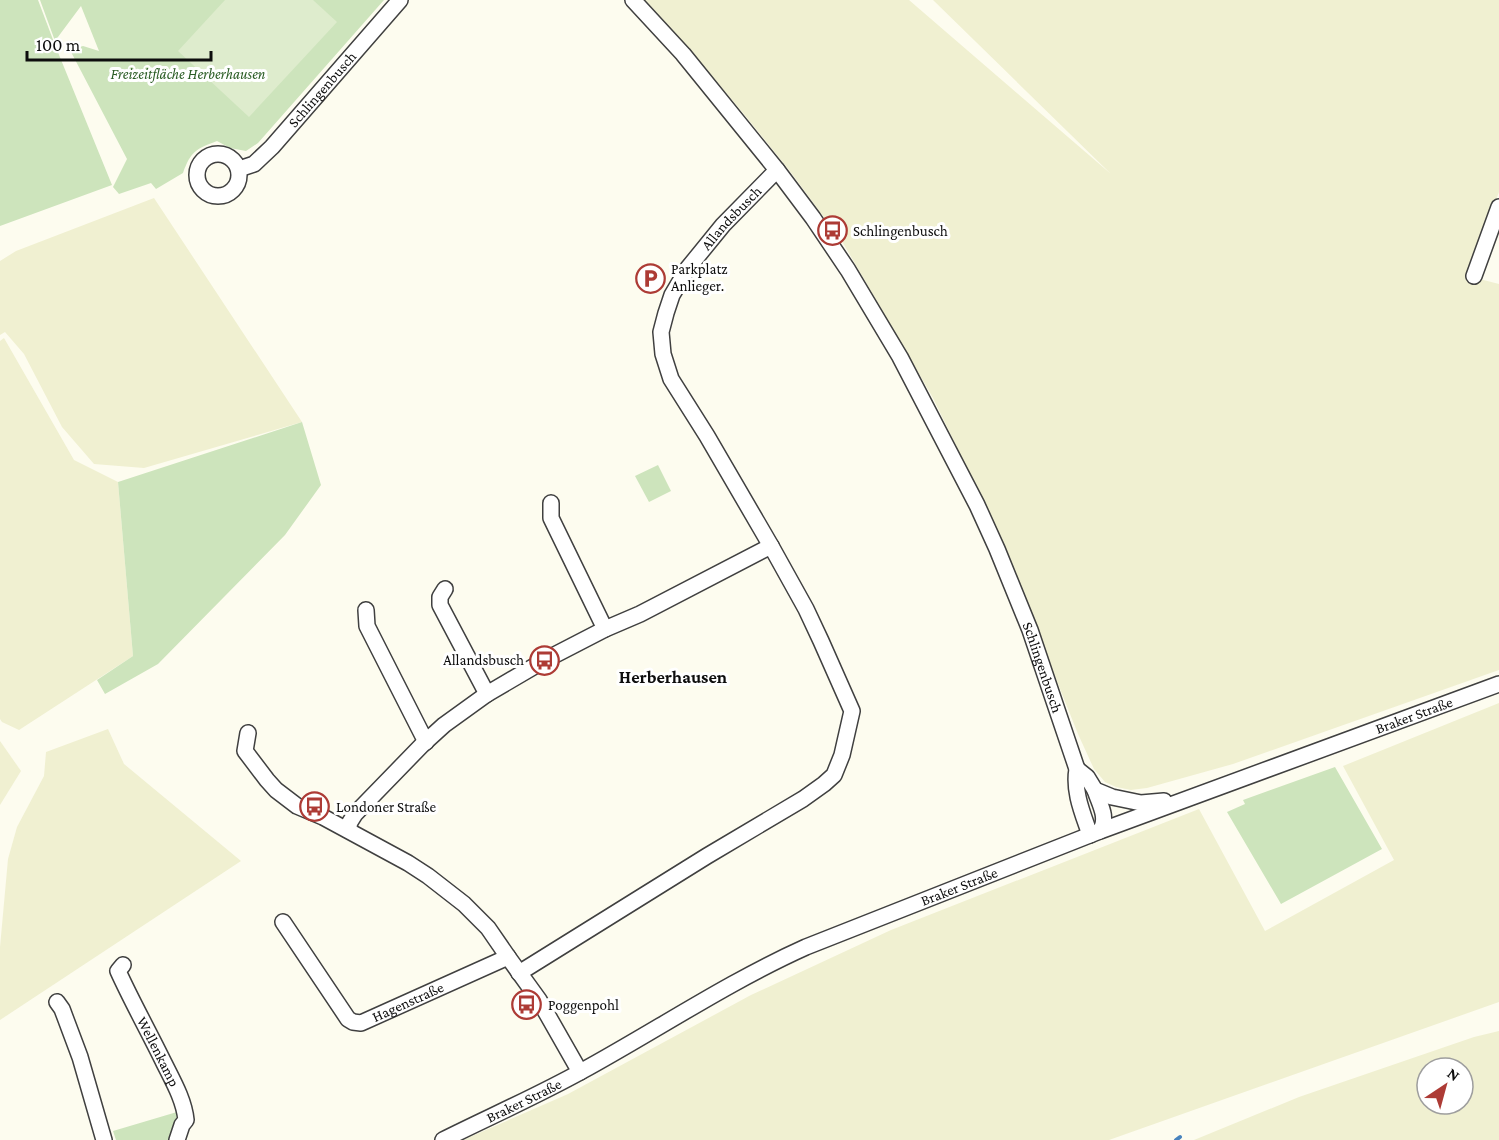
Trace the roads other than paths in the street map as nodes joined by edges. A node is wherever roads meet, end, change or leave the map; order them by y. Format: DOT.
graph roads {
  1 [pos="400,0"];
  2 [pos="633,0"];
  3 [pos="239,169"];
  4 [pos="777,170"];
  5 [pos="1499,207"];
  6 [pos="1474,276"];
  7 [pos="550,503"];
  8 [pos="771,546"];
  9 [pos="444,590"];
  10 [pos="366,610"];
  11 [pos="605,629"];
  12 [pos="1499,684"];
  13 [pos="487,694"];
  14 [pos="248,733"];
  15 [pos="426,742"];
  16 [pos="1077,769"];
  17 [pos="1095,790"];
  18 [pos="1184,800"];
  19 [pos="348,830"];
  20 [pos="1095,833"];
  21 [pos="283,922"];
  22 [pos="508,957"];
  23 [pos="123,965"];
  24 [pos="519,973"];
  25 [pos="57,1002"];
  26 [pos="580,1072"];
  27 [pos="104,1140"];
  28 [pos="177,1140"];
  29 [pos="442,1140"];
  1 -- 3 [label="street, Schlingenbusch"];
  2 -- 4 [label="street, Schlingenbusch"];
  4 -- 8 [label="street, Allandsbusch"];
  4 -- 16 [label="street, Schlingenbusch"];
  5 -- 6 [label="street"];
  7 -- 11 [label="street"];
  8 -- 11 [label="street"];
  8 -- 24 [label="street, Allandsbusch"];
  9 -- 13 [label="street"];
  10 -- 15 [label="street"];
  11 -- 13 [label="street"];
  12 -- 18 [label="street, Braker Straße"];
  13 -- 15 [label="street"];
  14 -- 19 [label="street"];
  15 -- 19 [label="street"];
  16 -- 17 [label="street"];
  16 -- 20 [label="street, Schlingenbusch"];
  17 -- 18 [label="street"];
  17 -- 20 [label="street"];
  18 -- 20 [label="street, Braker Straße"];
  19 -- 22 [label="street"];
  20 -- 26 [label="street, Braker Straße"];
  21 -- 22 [label="street, Hagenstraße"];
  22 -- 24 [label="street"];
  23 -- 28 [label="street, Wellenkamp"];
  24 -- 26 [label="street"];
  25 -- 27 [label="street"];
  26 -- 29 [label="street, Braker Straße"];
}
